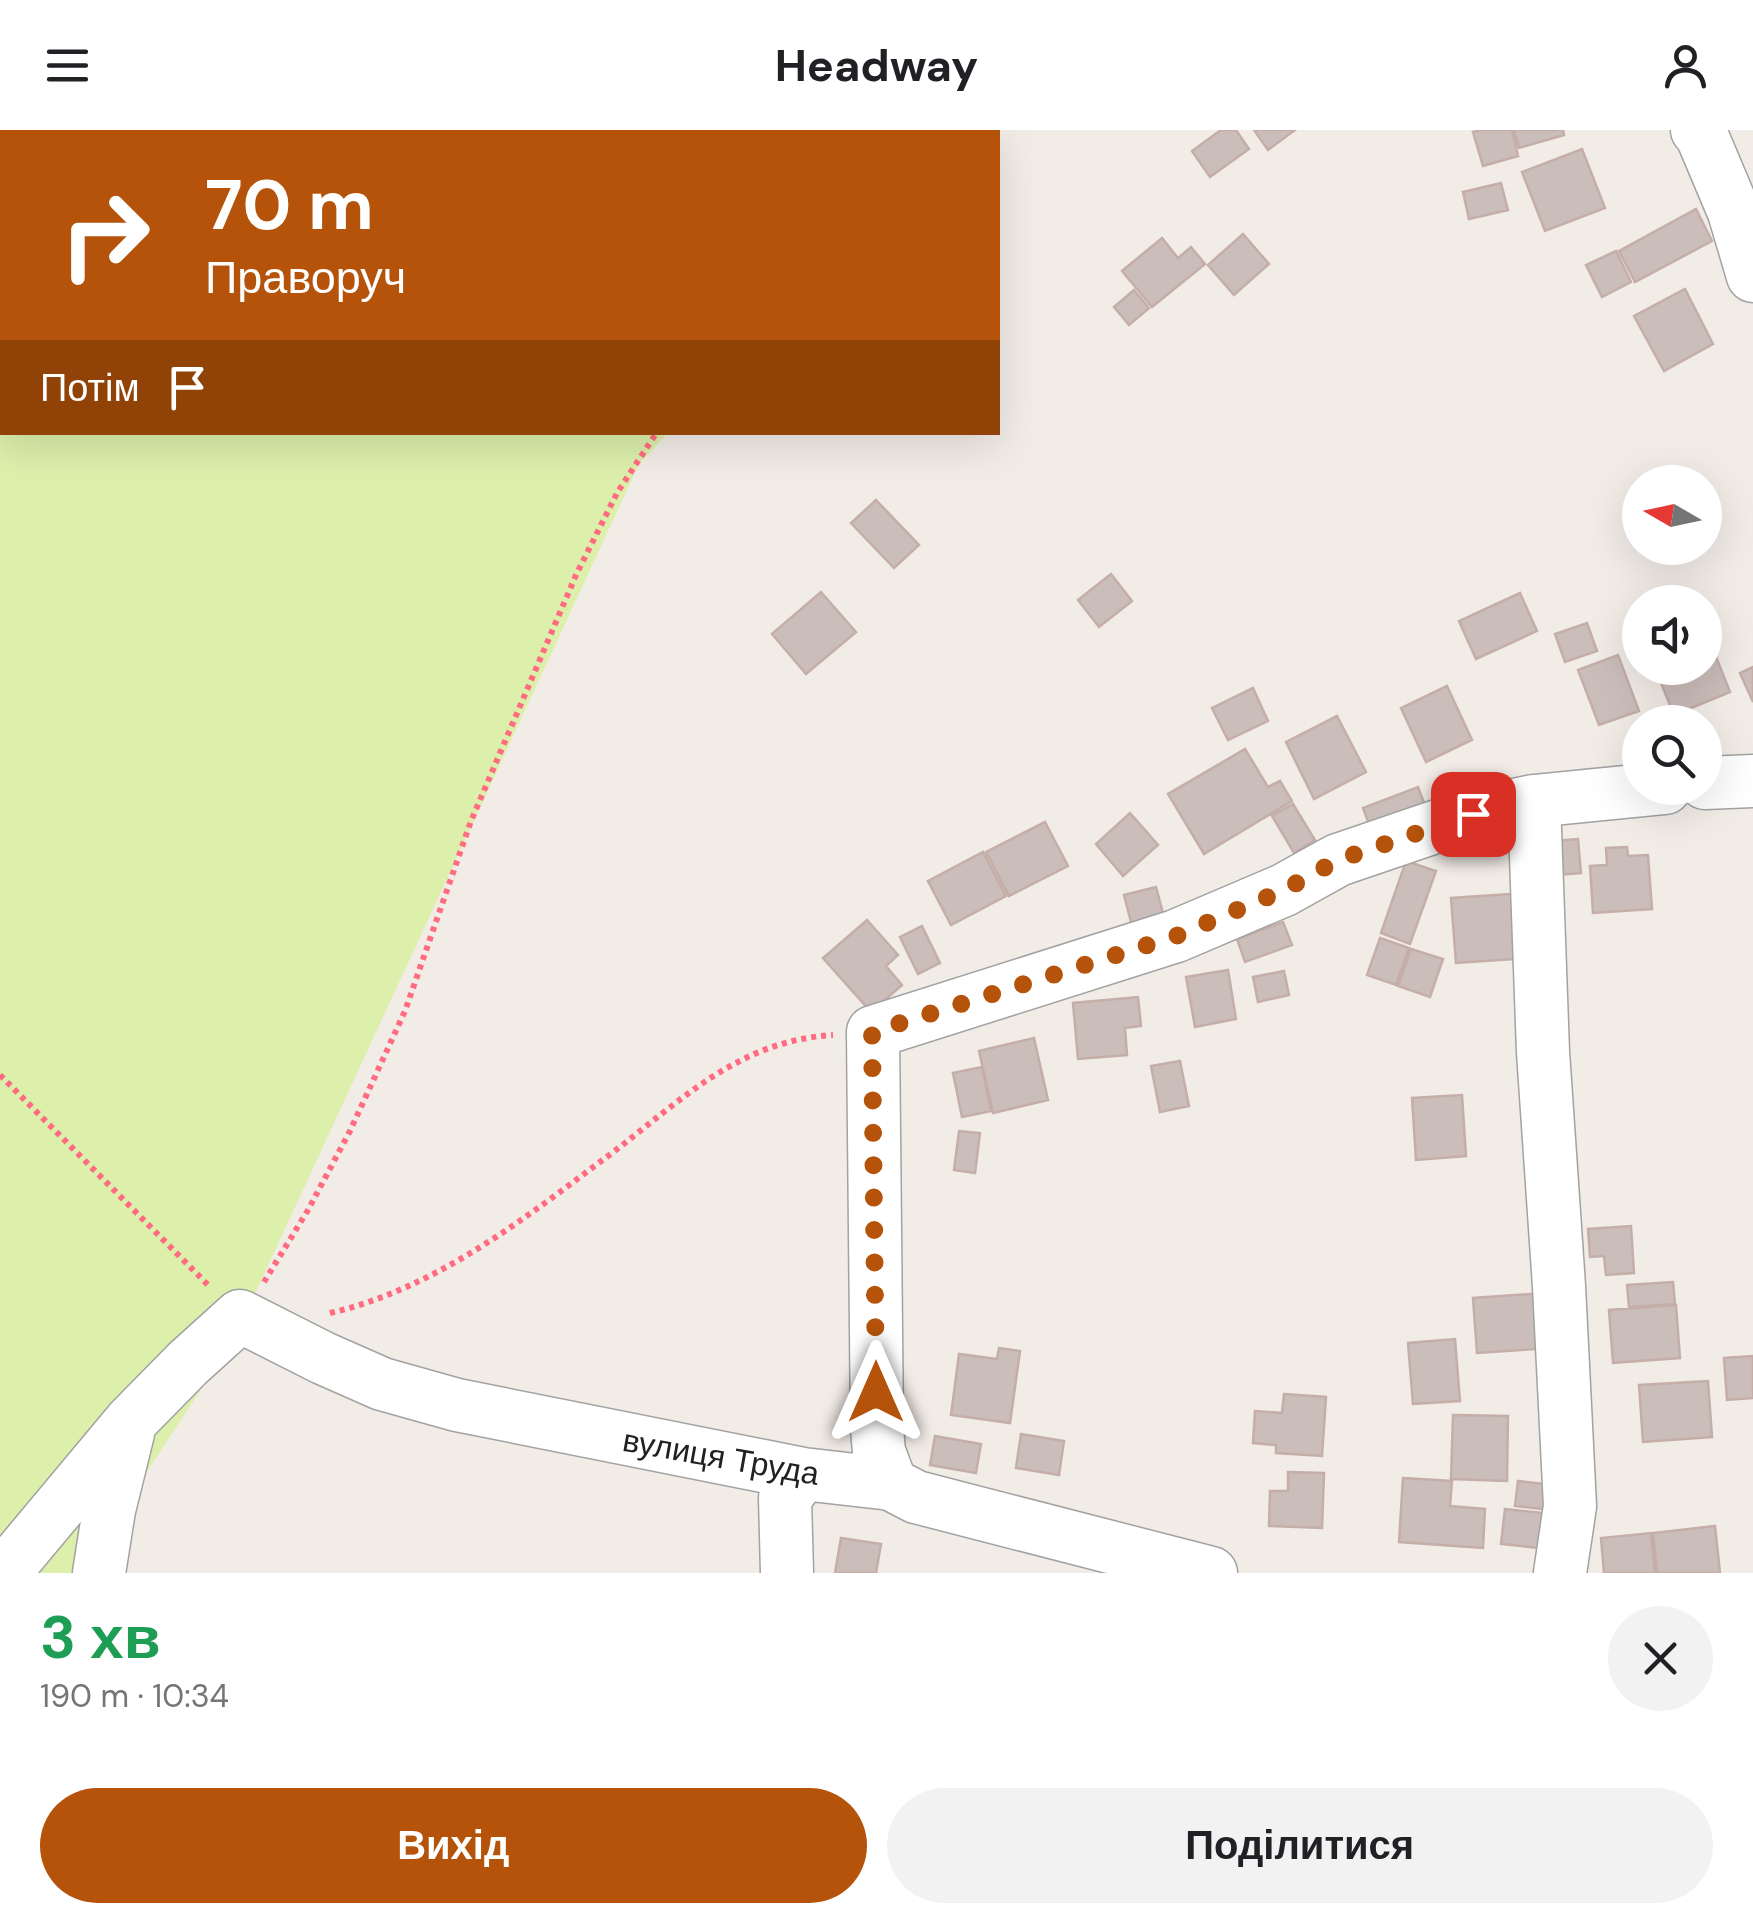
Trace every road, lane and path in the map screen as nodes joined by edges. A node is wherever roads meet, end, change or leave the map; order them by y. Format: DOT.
graph roads {
  1 [pos="1697,130"];
  2 [pos="1753,276"];
  3 [pos="655,435"];
  4 [pos="1753,781"];
  5 [pos="1722,782"];
  6 [pos="1622,792"];
  7 [pos="1534,801"];
  8 [pos="872,1032"];
  9 [pos="0,1075"];
  10 [pos="240,1316"];
  11 [pos="315,1316"];
  12 [pos="131,1421"];
  13 [pos="803,1474"];
  14 [pos="891,1484"];
  15 [pos="4,1573"];
  16 [pos="99,1573"];
  17 [pos="787,1573"];
  18 [pos="1210,1573"];
  19 [pos="1560,1573"];
  1 -- 2 [label="street"];
  3 -- 10 [label="path"];
  4 -- 5 [label="street"];
  6 -- 7 [label="street"];
  7 -- 8 [label="street"];
  7 -- 19 [label="street"];
  8 -- 11 [label="path"];
  8 -- 14 [label="street"];
  9 -- 10 [label="path"];
  10 -- 12 [label="street"];
  10 -- 13 [label="street, вулиця Труда"];
  12 -- 15 [label="street"];
  12 -- 16 [label="street"];
  13 -- 14 [label="street, вулиця Труда"];
  13 -- 17 [label="street"];
  14 -- 18 [label="street, вулиця Труда"];
}
